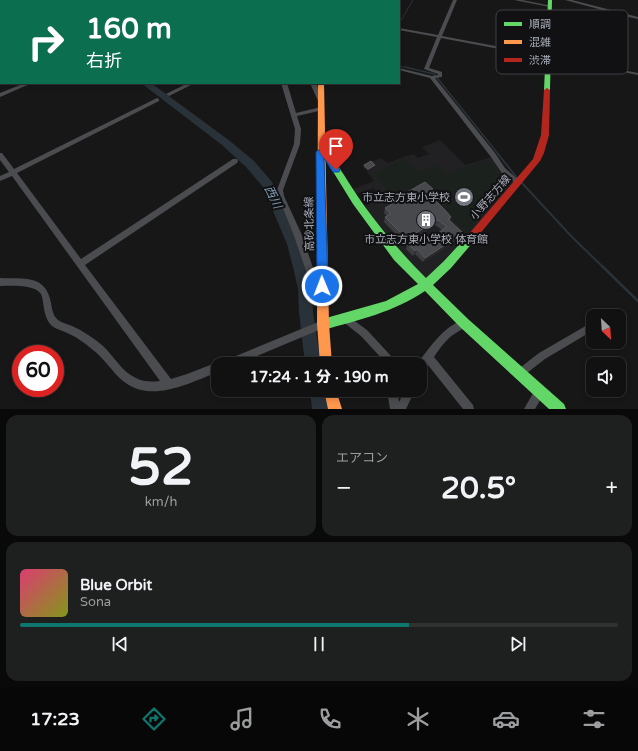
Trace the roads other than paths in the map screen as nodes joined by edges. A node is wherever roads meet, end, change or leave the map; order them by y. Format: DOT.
graph roads {
  1 [pos="456,0"];
  2 [pos="516,0"];
  3 [pos="567,0"];
  4 [pos="585,2"];
  5 [pos="550,3"];
  6 [pos="608,10"];
  7 [pos="628,16"];
  8 [pos="638,18"];
  9 [pos="400,29"];
  10 [pos="440,36"];
  11 [pos="496,47"];
  12 [pos="400,69"];
  13 [pos="628,72"];
  14 [pos="547,74"];
  15 [pos="638,74"];
  16 [pos="432,77"];
  17 [pos="27,84"];
  18 [pos="190,84"];
  19 [pos="284,84"];
  20 [pos="313,84"];
  21 [pos="321,84"];
  22 [pos="169,94"];
  23 [pos="0,95"];
  24 [pos="157,100"];
  25 [pos="321,106"];
  26 [pos="295,116"];
  27 [pos="320,152"];
  28 [pos="0,155"];
  29 [pos="235,161"];
  30 [pos="13,173"];
  31 [pos="0,179"];
  32 [pos="520,180"];
  33 [pos="80,264"];
  34 [pos="0,282"];
  35 [pos="425,285"];
  36 [pos="322,286"];
  37 [pos="345,318"];
  38 [pos="464,323"];
  39 [pos="318,326"];
  40 [pos="586,330"];
  41 [pos="243,357"];
  42 [pos="325,357"];
  43 [pos="386,357"];
  44 [pos="428,357"];
  45 [pos="211,370"];
  46 [pos="520,373"];
  47 [pos="169,385"];
  48 [pos="540,392"];
  49 [pos="332,397"];
  50 [pos="393,397"];
  51 [pos="407,397"];
  52 [pos="335,409"];
  53 [pos="395,409"];
  54 [pos="401,409"];
  55 [pos="469,409"];
  56 [pos="529,409"];
  57 [pos="559,409"];
  1 -- 10 [label="street"];
  2 -- 5 [label="street"];
  3 -- 4 [label="street"];
  4 -- 6 [label="street"];
  7 -- 8 [label="street"];
  9 -- 10 [label="street"];
  10 -- 11 [label="street"];
  10 -- 16 [label="street"];
  12 -- 16 [label="street"];
  13 -- 15 [label="street"];
  14 -- 32 [label="main road, 小野志方線"];
  16 -- 32 [label="street"];
  17 -- 23 [label="street"];
  18 -- 22 [label="street"];
  19 -- 26 [label="street"];
  20 -- 25 [label="street"];
  21 -- 25 [label="main road, 高砂北条線"];
  24 -- 30 [label="street"];
  25 -- 26 [label="street"];
  25 -- 27 [label="main road, 高砂北条線"];
  26 -- 36 [label="street"];
  27 -- 35 [label="main road"];
  27 -- 36 [label="main road, 高砂北条線"];
  28 -- 30 [label="street"];
  29 -- 33 [label="street"];
  30 -- 31 [label="street"];
  30 -- 33 [label="street"];
  32 -- 35 [label="main road, 小野志方線"];
  33 -- 47 [label="street"];
  34 -- 47 [label="street"];
  35 -- 37 [label="main road, 小野志方線"];
  35 -- 38 [label="main road"];
  36 -- 39 [label="main road, 高砂北条線"];
  37 -- 39 [label="main road, 小野志方線"];
  37 -- 43 [label="street"];
  38 -- 44 [label="street"];
  38 -- 46 [label="main road"];
  39 -- 41 [label="street"];
  39 -- 42 [label="main road, 高砂北条線"];
  40 -- 46 [label="street"];
  44 -- 55 [label="street"];
  45 -- 47 [label="street"];
  46 -- 48 [label="main road"];
  48 -- 56 [label="street"];
  48 -- 57 [label="main road"];
  49 -- 52 [label="main road"];
  50 -- 53 [label="street"];
  51 -- 54 [label="street"];
}
